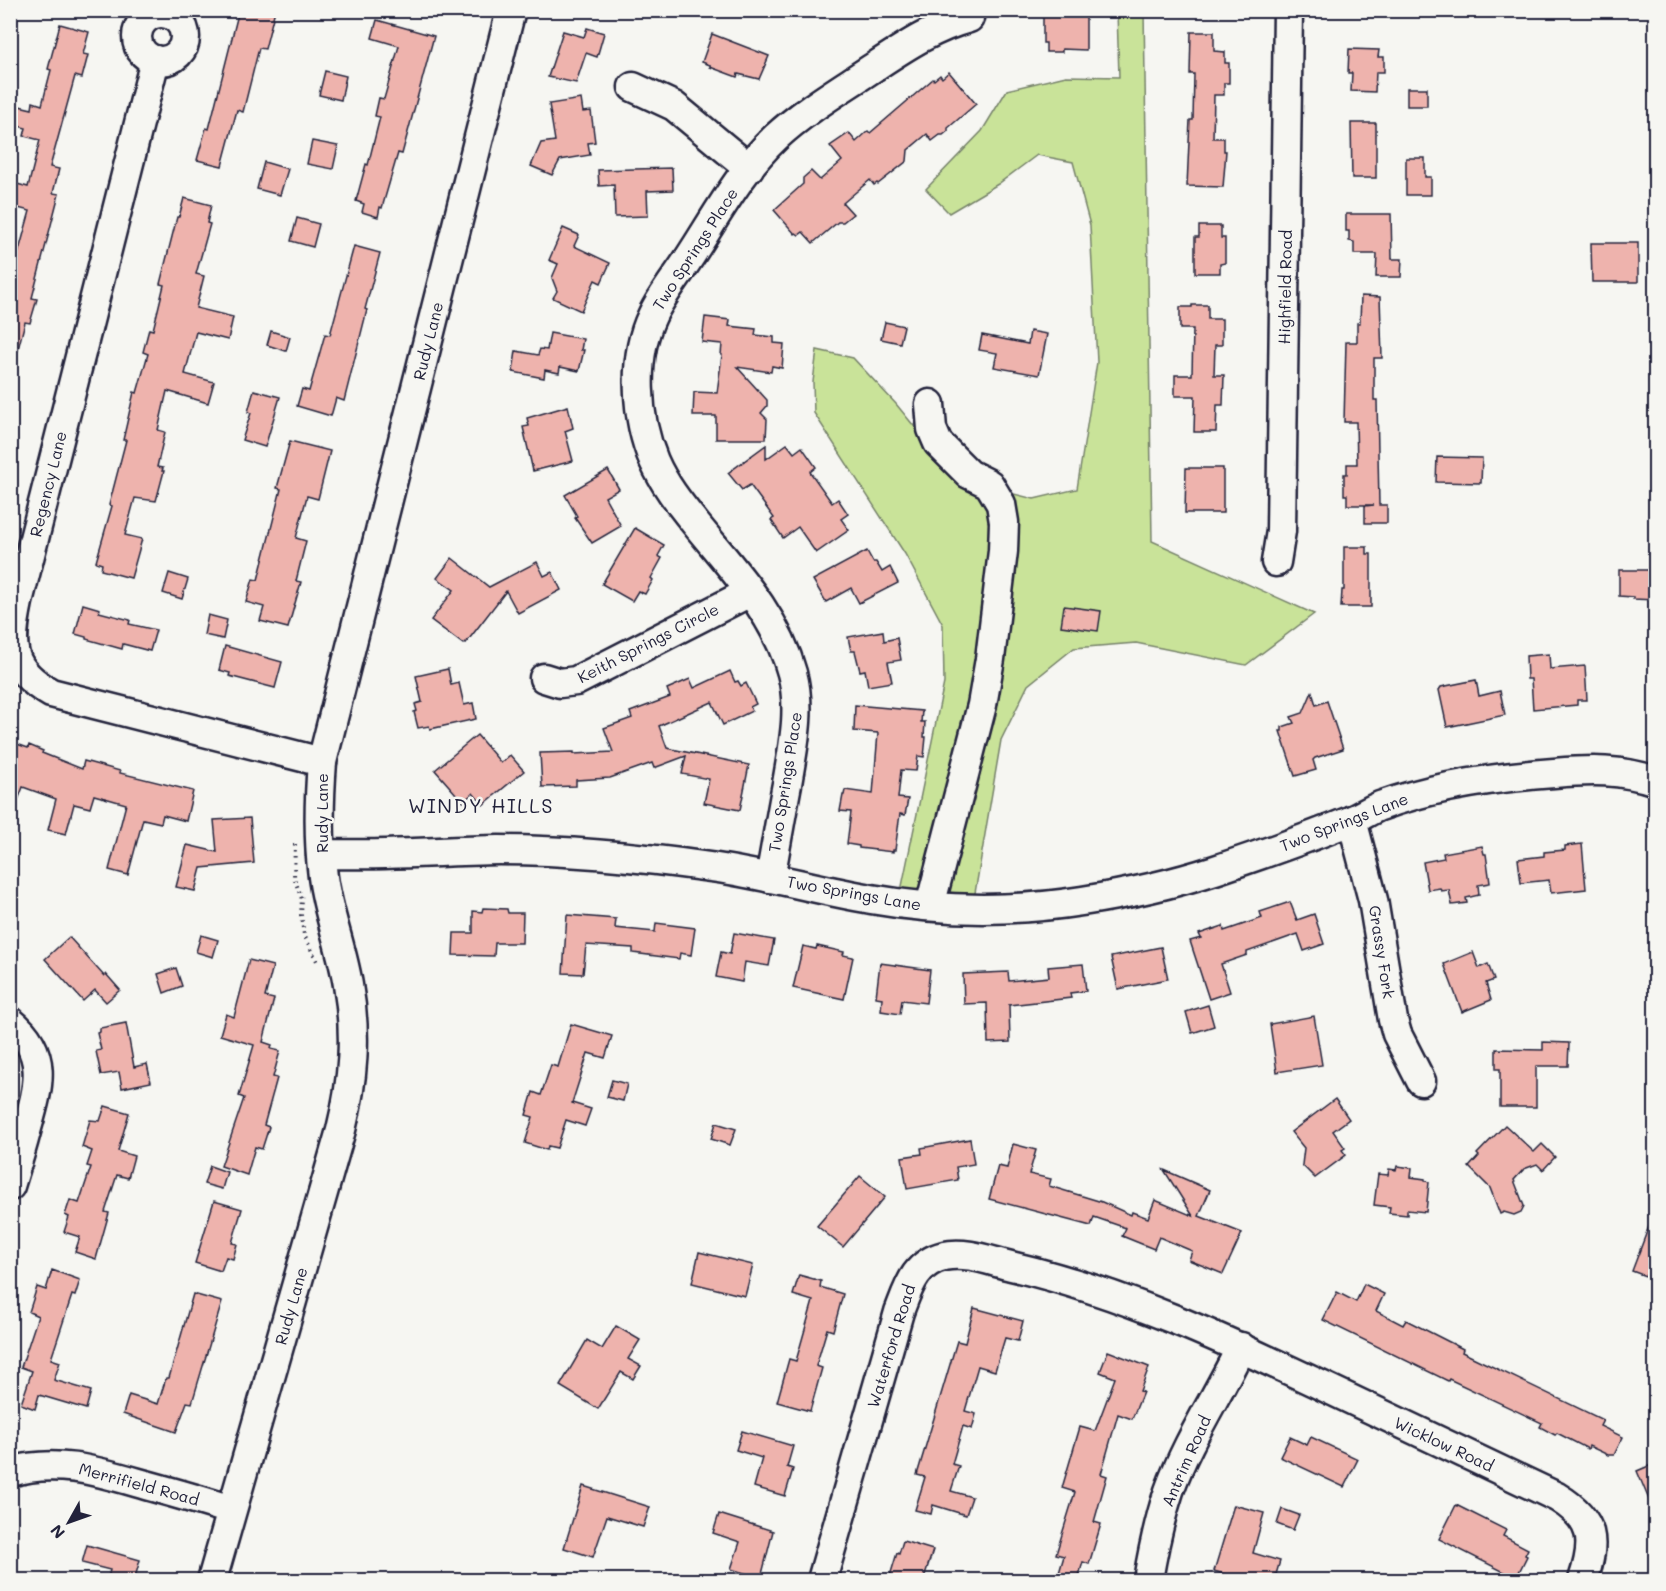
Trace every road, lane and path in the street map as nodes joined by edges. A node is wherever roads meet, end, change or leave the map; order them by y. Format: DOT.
graph roads {
  1 [pos="511,10"];
  2 [pos="1288,10"];
  3 [pos="969,18"];
  4 [pos="155,60"];
  5 [pos="633,87"];
  6 [pos="749,168"];
  7 [pos="930,404"];
  8 [pos="1276,562"];
  9 [pos="750,592"];
  10 [pos="544,678"];
  11 [pos="322,762"];
  12 [pos="1656,781"];
  13 [pos="1352,820"];
  14 [pos="321,854"];
  15 [pos="771,878"];
  16 [pos="930,906"];
  17 [pos="10,1021"];
  18 [pos="1421,1081"];
  19 [pos="10,1186"];
  20 [pos="1242,1347"];
  21 [pos="10,1472"];
  22 [pos="231,1510"];
  23 [pos="212,1581"];
  24 [pos="822,1581"];
  25 [pos="1148,1581"];
  26 [pos="1583,1581"];
  1 -- 11 [label="street, Rudy Lane"];
  2 -- 8 [label="street, Highfield Road"];
  3 -- 6 [label="street, Two Springs Place"];
  4 -- 11 [label="street, Regency Lane"];
  5 -- 6 [label="street"];
  6 -- 9 [label="street, Two Springs Place"];
  7 -- 16 [label="street"];
  9 -- 10 [label="street, Keith Springs Circle"];
  9 -- 15 [label="street, Two Springs Place"];
  11 -- 14 [label="street, Rudy Lane"];
  12 -- 13 [label="street, Two Springs Lane"];
  13 -- 16 [label="street, Two Springs Lane"];
  13 -- 18 [label="street, Grassy Fork"];
  14 -- 15 [label="street, Two Springs Lane"];
  14 -- 22 [label="street, Rudy Lane"];
  15 -- 16 [label="street, Two Springs Lane"];
  17 -- 19 [label="street"];
  20 -- 24 [label="street, Waterford Road"];
  20 -- 25 [label="street, Antrim Road"];
  20 -- 26 [label="street, Wicklow Road"];
  21 -- 22 [label="street, Merrifield Road"];
  22 -- 23 [label="street, Rudy Lane"];
}
